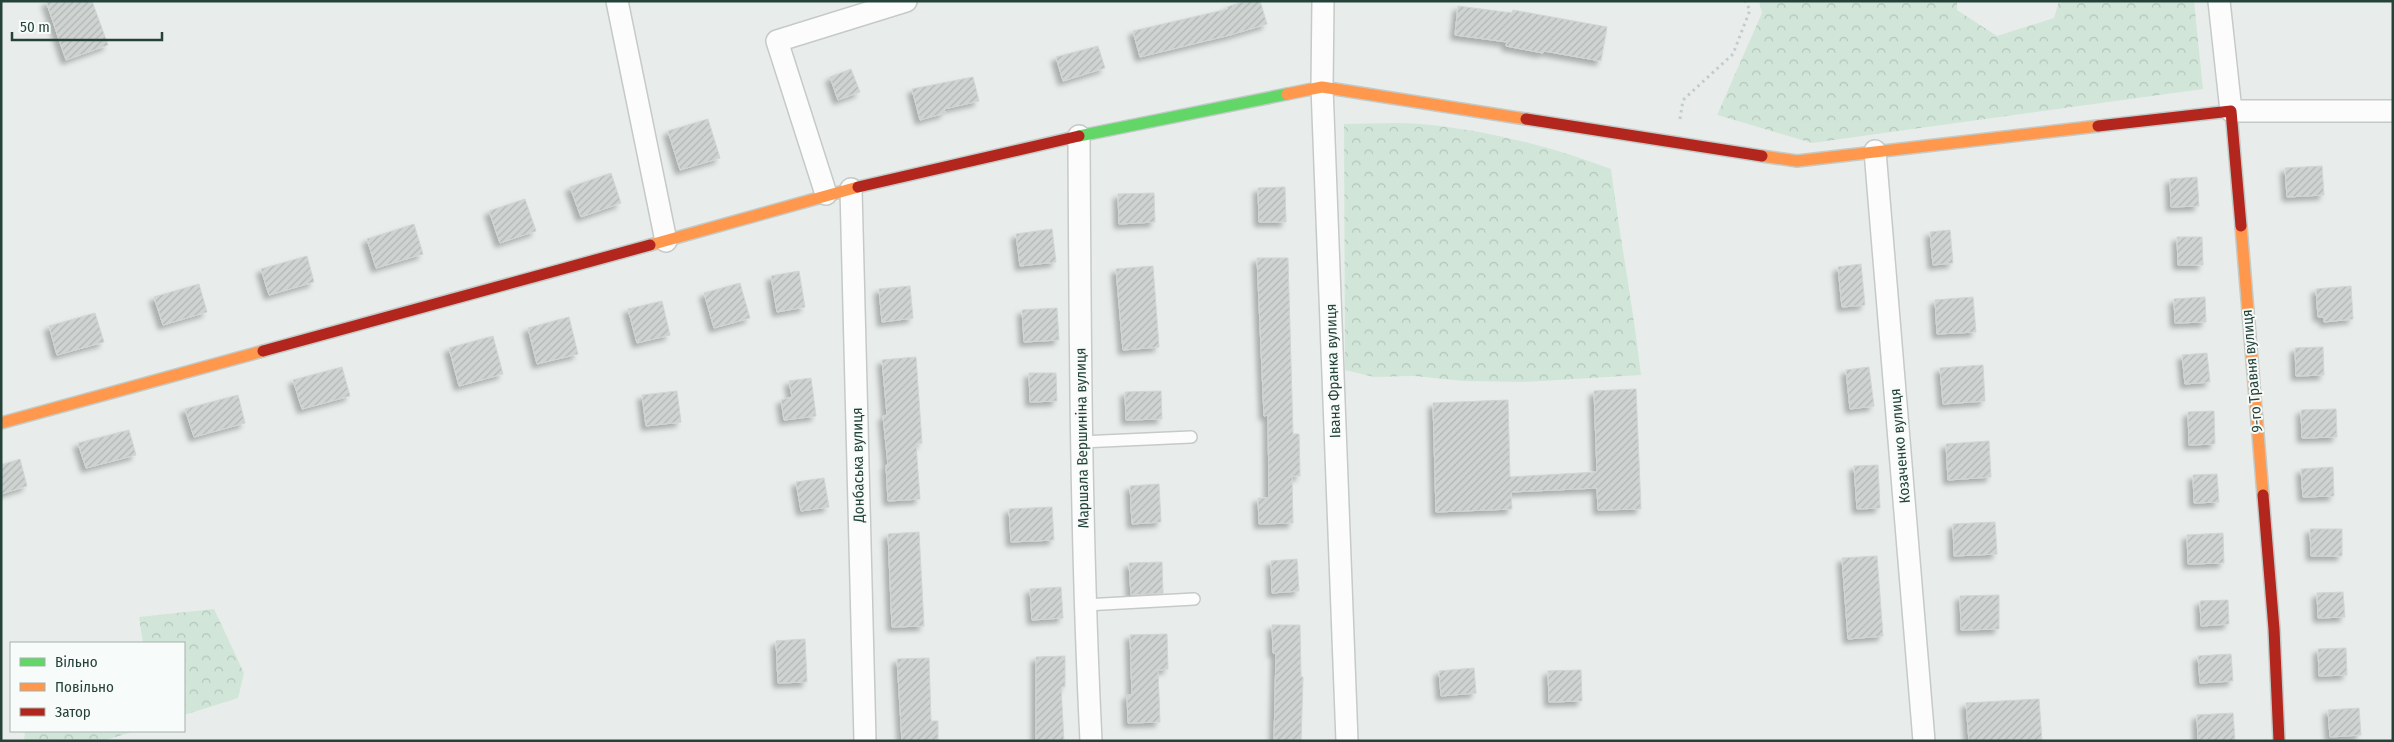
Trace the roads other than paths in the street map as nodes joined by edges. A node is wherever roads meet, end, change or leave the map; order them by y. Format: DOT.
graph roads {
  1 [pos="617,1"];
  2 [pos="906,1"];
  3 [pos="1323,1"];
  4 [pos="2219,1"];
  5 [pos="1322,87"];
  6 [pos="2231,111"];
  7 [pos="2393,111"];
  8 [pos="1079,136"];
  9 [pos="1876,152"];
  10 [pos="852,189"];
  11 [pos="826,194"];
  12 [pos="666,241"];
  13 [pos="1,423"];
  14 [pos="1190,437"];
  15 [pos="1081,442"];
  16 [pos="1194,599"];
  17 [pos="1085,605"];
  18 [pos="865,741"];
  19 [pos="1092,741"];
  20 [pos="1347,741"];
  21 [pos="1924,741"];
  22 [pos="2279,741"];
  1 -- 12 [label="street"];
  2 -- 11 [label="street"];
  3 -- 5 [label="street, Івана Франка вулиця"];
  4 -- 6 [label="street, 9-го Травня вулиця"];
  5 -- 8 [label="main road"];
  5 -- 9 [label="main road"];
  5 -- 20 [label="street, Івана Франка вулиця"];
  6 -- 7 [label="street"];
  6 -- 9 [label="main road"];
  6 -- 22 [label="main road, 9-го Травня вулиця"];
  8 -- 10 [label="main road"];
  8 -- 15 [label="street, Маршала Вершиніна вулиця"];
  9 -- 21 [label="street, Козаченко вулиця"];
  10 -- 11 [label="main road"];
  10 -- 18 [label="street, Донбаська вулиця"];
  11 -- 12 [label="main road"];
  12 -- 13 [label="main road"];
  14 -- 15 [label="lane"];
  15 -- 17 [label="street, Маршала Вершиніна вулиця"];
  16 -- 17 [label="lane"];
  17 -- 19 [label="street, Маршала Вершиніна вулиця"];
}
